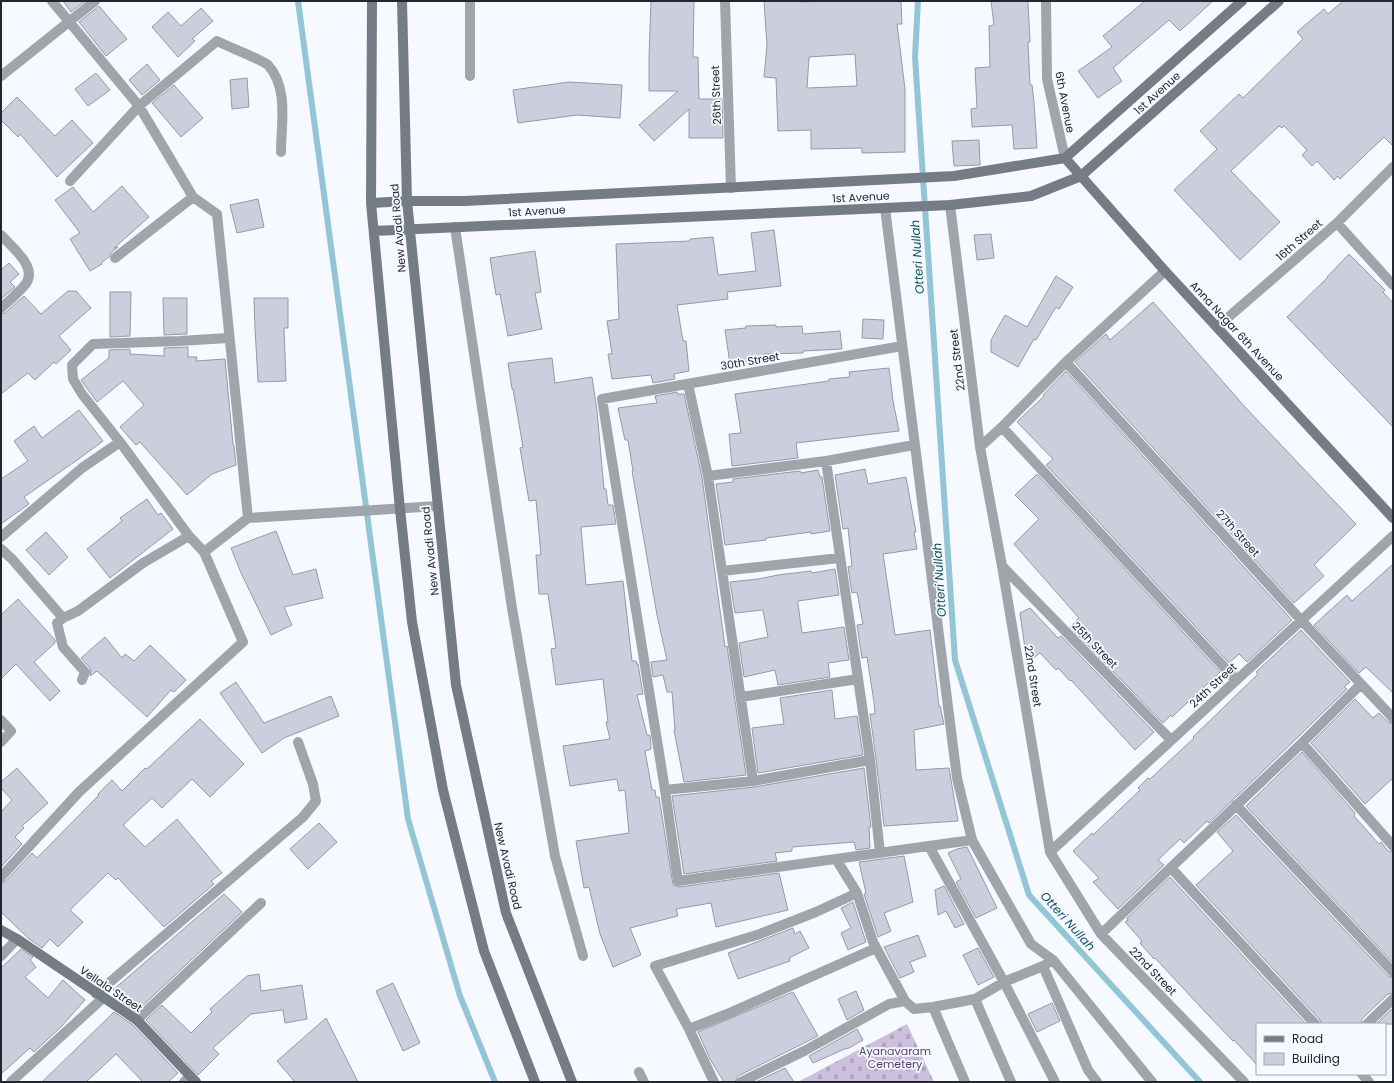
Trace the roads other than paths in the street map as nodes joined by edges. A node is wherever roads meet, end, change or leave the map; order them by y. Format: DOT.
graph roads {
  1 [pos="52,1"];
  2 [pos="95,1"];
  3 [pos="372,1"];
  4 [pos="402,1"];
  5 [pos="470,1"];
  6 [pos="725,1"];
  7 [pos="1046,1"];
  8 [pos="1242,1"];
  9 [pos="1279,1"];
  10 [pos="69,22"];
  11 [pos="1,76"];
  12 [pos="470,76"];
  13 [pos="138,106"];
  14 [pos="281,152"];
  15 [pos="1065,158"];
  16 [pos="1392,168"];
  17 [pos="1081,176"];
  18 [pos="70,181"];
  19 [pos="731,188"];
  20 [pos="193,197"];
  21 [pos="407,201"];
  22 [pos="371,203"];
  23 [pos="950,205"];
  24 [pos="885,208"];
  25 [pos="1337,223"];
  26 [pos="455,227"];
  27 [pos="410,229"];
  28 [pos="374,231"];
  29 [pos="1,235"];
  30 [pos="114,258"];
  31 [pos="1165,271"];
  32 [pos="1393,285"];
  33 [pos="1,308"];
  34 [pos="1217,328"];
  35 [pos="228,338"];
  36 [pos="902,346"];
  37 [pos="1066,362"];
  38 [pos="688,384"];
  39 [pos="1002,427"];
  40 [pos="120,442"];
  41 [pos="914,444"];
  42 [pos="980,447"];
  43 [pos="826,461"];
  44 [pos="708,476"];
  45 [pos="438,506"];
  46 [pos="400,509"];
  47 [pos="248,518"];
  48 [pos="1393,518"];
  49 [pos="189,536"];
  50 [pos="1393,536"];
  51 [pos="1,537"];
  52 [pos="1,549"];
  53 [pos="204,552"];
  54 [pos="840,558"];
  55 [pos="1002,566"];
  56 [pos="722,570"];
  57 [pos="63,618"];
  58 [pos="1301,620"];
  59 [pos="858,678"];
  60 [pos="82,680"];
  61 [pos="1236,680"];
  62 [pos="1361,684"];
  63 [pos="741,697"];
  64 [pos="1393,718"];
  65 [pos="1,720"];
  66 [pos="1172,740"];
  67 [pos="1,742"];
  68 [pos="298,742"];
  69 [pos="1302,743"];
  70 [pos="870,760"];
  71 [pos="753,781"];
  72 [pos="665,790"];
  73 [pos="1236,805"];
  74 [pos="972,840"];
  75 [pos="929,846"];
  76 [pos="1393,846"];
  77 [pos="1050,852"];
  78 [pos="880,853"];
  79 [pos="836,859"];
  80 [pos="1171,868"];
  81 [pos="1,878"];
  82 [pos="857,893"];
  83 [pos="261,903"];
  84 [pos="1,930"];
  85 [pos="1101,934"];
  86 [pos="17,939"];
  87 [pos="876,948"];
  88 [pos="1,956"];
  89 [pos="583,956"];
  90 [pos="1053,960"];
  91 [pos="1043,966"];
  92 [pos="1393,972"];
  93 [pos="1004,982"];
  94 [pos="100,996"];
  95 [pos="975,999"];
  96 [pos="1393,999"];
  97 [pos="905,1001"];
  98 [pos="933,1007"];
  99 [pos="136,1020"];
  100 [pos="1314,1023"];
  101 [pos="1368,1023"];
  102 [pos="689,1029"];
  103 [pos="190,1080"];
  104 [pos="11,1082"];
  105 [pos="535,1082"];
  106 [pos="572,1082"];
  107 [pos="714,1082"];
  108 [pos="741,1082"];
  109 [pos="965,1082"];
  110 [pos="1011,1082"];
  111 [pos="1055,1082"];
  112 [pos="1097,1082"];
  113 [pos="1152,1082"];
  114 [pos="1244,1082"];
  1 -- 10 [label="street"];
  2 -- 10 [label="street"];
  3 -- 22 [label="street, New Avadi Road"];
  4 -- 21 [label="street, New Avadi Road"];
  5 -- 12 [label="street"];
  6 -- 19 [label="street, 26th Street"];
  7 -- 15 [label="street, 6th Avenue"];
  8 -- 15 [label="street, 1st Avenue"];
  9 -- 17 [label="street, 1st Avenue"];
  10 -- 11 [label="street"];
  10 -- 13 [label="street"];
  13 -- 14 [label="street"];
  13 -- 18 [label="street"];
  13 -- 20 [label="street"];
  15 -- 17 [label="street, Anna Nagar 6th Avenue"];
  15 -- 19 [label="street, 1st Avenue"];
  16 -- 25 [label="street, 16th Street"];
  17 -- 23 [label="street, 1st Avenue"];
  17 -- 31 [label="street, Anna Nagar 6th Avenue"];
  19 -- 21 [label="street, 1st Avenue"];
  20 -- 30 [label="street"];
  20 -- 35 [label="street"];
  21 -- 22 [label="street, 1st Avenue"];
  21 -- 27 [label="street, New Avadi Road"];
  22 -- 28 [label="street, New Avadi Road"];
  23 -- 24 [label="street, 1st Avenue"];
  23 -- 42 [label="street, 22nd Street"];
  24 -- 26 [label="street, 1st Avenue"];
  24 -- 36 [label="street"];
  25 -- 32 [label="street"];
  25 -- 34 [label="street, 16th Street"];
  26 -- 27 [label="street, 1st Avenue"];
  26 -- 89 [label="street"];
  27 -- 28 [label="street, 1st Avenue"];
  27 -- 45 [label="street, New Avadi Road"];
  28 -- 46 [label="street, New Avadi Road"];
  29 -- 33 [label="street"];
  31 -- 34 [label="street, Anna Nagar 6th Avenue"];
  31 -- 37 [label="street"];
  34 -- 48 [label="street, Anna Nagar 6th Avenue"];
  35 -- 40 [label="street"];
  35 -- 47 [label="street"];
  36 -- 38 [label="street, 30th Street"];
  36 -- 41 [label="street"];
  37 -- 39 [label="street"];
  37 -- 58 [label="street, 27th Street"];
  38 -- 44 [label="street"];
  38 -- 72 [label="street, 30th Street"];
  39 -- 42 [label="street"];
  39 -- 61 [label="street"];
  40 -- 49 [label="street"];
  40 -- 51 [label="street"];
  41 -- 43 [label="street"];
  41 -- 74 [label="street"];
  42 -- 55 [label="street, 22nd Street"];
  43 -- 44 [label="street"];
  43 -- 54 [label="street"];
  44 -- 56 [label="street"];
  45 -- 46 [label="street"];
  45 -- 106 [label="street, New Avadi Road"];
  46 -- 47 [label="street"];
  46 -- 105 [label="street, New Avadi Road"];
  47 -- 53 [label="street"];
  49 -- 53 [label="street"];
  49 -- 57 [label="street"];
  50 -- 58 [label="street, 24th Street"];
  52 -- 57 [label="street"];
  53 -- 81 [label="street"];
  54 -- 56 [label="street"];
  54 -- 59 [label="street"];
  55 -- 66 [label="street, 25th Street"];
  55 -- 77 [label="street, 22nd Street"];
  56 -- 63 [label="street"];
  57 -- 60 [label="street"];
  58 -- 61 [label="street, 24th Street"];
  58 -- 62 [label="street, 27th Street"];
  59 -- 63 [label="street"];
  59 -- 70 [label="street"];
  61 -- 66 [label="street, 24th Street"];
  62 -- 64 [label="street, 27th Street"];
  62 -- 69 [label="street"];
  63 -- 71 [label="street"];
  65 -- 67 [label="street"];
  66 -- 77 [label="street, 24th Street"];
  68 -- 94 [label="street"];
  69 -- 73 [label="street"];
  69 -- 76 [label="street"];
  70 -- 71 [label="street"];
  70 -- 78 [label="street"];
  71 -- 72 [label="street"];
  72 -- 79 [label="street"];
  73 -- 80 [label="street"];
  73 -- 92 [label="street"];
  74 -- 75 [label="street"];
  74 -- 90 [label="street"];
  75 -- 78 [label="street"];
  75 -- 93 [label="street"];
  77 -- 85 [label="street, 22nd Street"];
  78 -- 79 [label="street"];
  79 -- 82 [label="street"];
  80 -- 85 [label="street"];
  80 -- 100 [label="street"];
  82 -- 87 [label="street"];
  82 -- 102 [label="street"];
  83 -- 99 [label="street"];
  84 -- 86 [label="street, Vellala Street"];
  85 -- 114 [label="street, 22nd Street"];
  86 -- 88 [label="street"];
  86 -- 94 [label="street, Vellala Street"];
  87 -- 97 [label="street"];
  87 -- 102 [label="street"];
  90 -- 91 [label="street"];
  90 -- 113 [label="street"];
  91 -- 93 [label="street"];
  91 -- 112 [label="street"];
  93 -- 95 [label="street"];
  93 -- 111 [label="street"];
  94 -- 99 [label="street, Vellala Street"];
  94 -- 104 [label="street"];
  95 -- 98 [label="street"];
  95 -- 110 [label="street"];
  96 -- 101 [label="street"];
  97 -- 98 [label="street"];
  97 -- 108 [label="street"];
  98 -- 109 [label="street"];
  99 -- 103 [label="street, Vellala Street"];
  102 -- 107 [label="street"];
}
